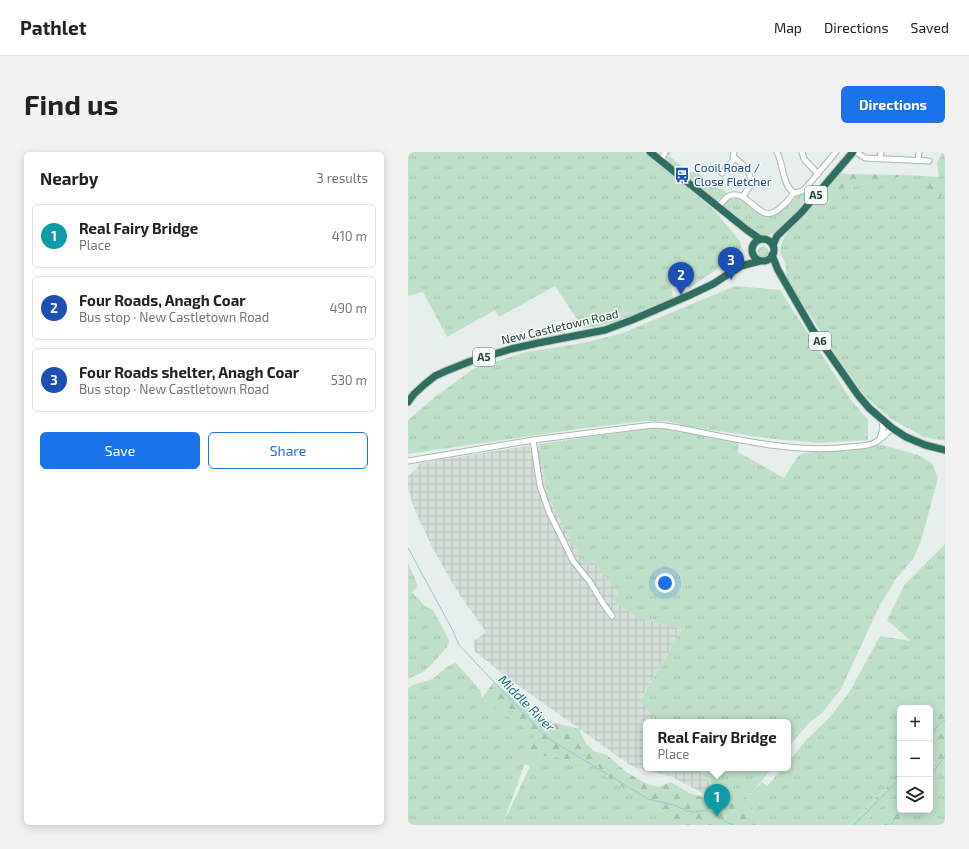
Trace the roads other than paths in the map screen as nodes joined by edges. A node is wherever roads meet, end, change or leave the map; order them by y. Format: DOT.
graph roads {
  1 [pos="650,152"];
  2 [pos="665,152"];
  3 [pos="734,152"];
  4 [pos="777,152"];
  5 [pos="802,152"];
  6 [pos="836,152"];
  7 [pos="853,152"];
  8 [pos="856,152"];
  9 [pos="881,152"];
  10 [pos="919,152"];
  11 [pos="735,158"];
  12 [pos="880,158"];
  13 [pos="661,160"];
  14 [pos="918,160"];
  15 [pos="929,161"];
  16 [pos="722,173"];
  17 [pos="818,174"];
  18 [pos="793,193"];
  19 [pos="743,197"];
  20 [pos="718,206"];
  21 [pos="747,230"];
  22 [pos="777,236"];
  23 [pos="763,239"];
  24 [pos="773,245"];
  25 [pos="752,247"];
  26 [pos="772,255"];
  27 [pos="762,261"];
  28 [pos="741,266"];
  29 [pos="778,270"];
  30 [pos="408,402"];
  31 [pos="882,420"];
  32 [pos="892,428"];
  33 [pos="534,440"];
  34 [pos="879,440"];
  35 [pos="945,450"];
  36 [pos="408,461"];
  37 [pos="612,616"];
  1 -- 13 [label="highway"];
  2 -- 13 [label="street"];
  3 -- 11 [label="street"];
  4 -- 18 [label="street"];
  5 -- 17 [label="street"];
  6 -- 17 [label="street"];
  7 -- 22 [label="highway, A5"];
  8 -- 12 [label="street"];
  9 -- 12 [label="street"];
  10 -- 14 [label="street"];
  11 -- 16 [label="street"];
  11 -- 19 [label="street"];
  12 -- 14 [label="street"];
  13 -- 20 [label="highway"];
  14 -- 15 [label="street"];
  17 -- 18 [label="street"];
  18 -- 19 [label="street"];
  19 -- 20 [label="street"];
  20 -- 21 [label="highway"];
  21 -- 23 [label="highway"];
  21 -- 25 [label="highway"];
  22 -- 23 [label="highway, A5"];
  22 -- 24 [label="highway, A5"];
  23 -- 24 [label="highway"];
  23 -- 25 [label="highway"];
  24 -- 26 [label="highway"];
  25 -- 27 [label="highway"];
  25 -- 28 [label="highway, A5"];
  26 -- 27 [label="highway"];
  26 -- 29 [label="highway, A6"];
  27 -- 28 [label="highway, A5"];
  27 -- 29 [label="highway, A6"];
  28 -- 30 [label="highway, New Castletown Road / A5"];
  29 -- 31 [label="highway, A6"];
  31 -- 32 [label="highway, A6"];
  31 -- 34 [label="street"];
  32 -- 34 [label="street"];
  32 -- 35 [label="highway, A6"];
  33 -- 34 [label="street"];
  33 -- 36 [label="street"];
  33 -- 37 [label="street"];
}
